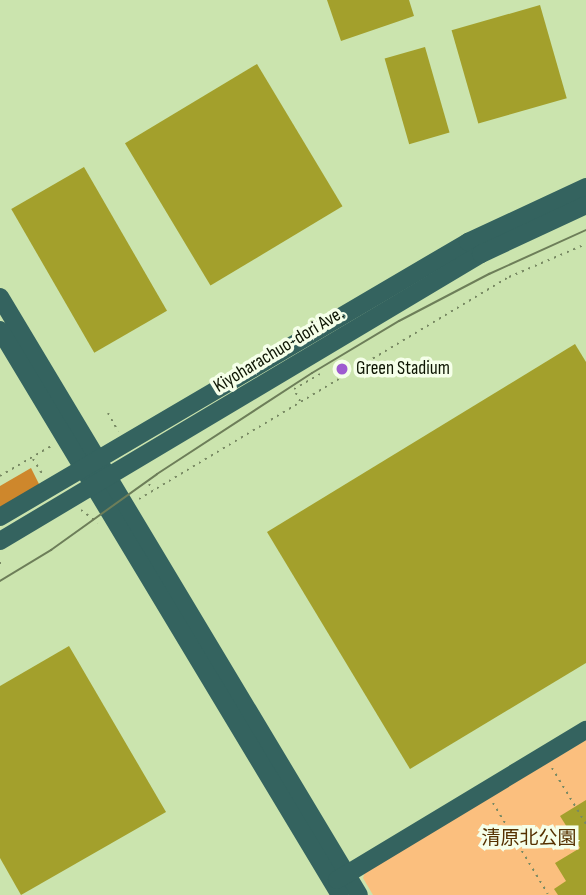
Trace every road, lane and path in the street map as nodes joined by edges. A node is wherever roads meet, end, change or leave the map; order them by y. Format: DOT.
graph roads {
  1 [pos="586,187"];
  2 [pos="586,205"];
  3 [pos="586,244"];
  4 [pos="0,297"];
  5 [pos="0,330"];
  6 [pos="320,374"];
  7 [pos="301,402"];
  8 [pos="108,413"];
  9 [pos="122,438"];
  10 [pos="54,445"];
  11 [pos="32,457"];
  12 [pos="90,464"];
  13 [pos="0,476"];
  14 [pos="100,481"];
  15 [pos="47,482"];
  16 [pos="149,484"];
  17 [pos="153,491"];
  18 [pos="135,501"];
  19 [pos="0,517"];
  20 [pos="0,541"];
  21 [pos="586,730"];
  22 [pos="548,761"];
  23 [pos="489,796"];
  24 [pos="586,824"];
  25 [pos="340,884"];
  26 [pos="548,894"];
  27 [pos="359,895"];
  1 -- 12 [label="street, Kiyoharachuo-dori Ave."];
  2 -- 14 [label="street, Kiyoharachuo-dori Ave."];
  3 -- 7 [label="path"];
  4 -- 12 [label="street"];
  5 -- 12 [label="street"];
  6 -- 7 [label="path"];
  7 -- 17 [label="path"];
  8 -- 9 [label="path"];
  10 -- 11 [label="path"];
  11 -- 13 [label="path"];
  11 -- 15 [label="path"];
  12 -- 14 [label="street"];
  12 -- 19 [label="street, Kiyoharachuo-dori Ave."];
  14 -- 20 [label="street, Kiyoharachuo-dori Ave."];
  14 -- 25 [label="street"];
  16 -- 17 [label="path"];
  17 -- 18 [label="path"];
  21 -- 25 [label="street"];
  22 -- 24 [label="path"];
  23 -- 26 [label="path"];
  25 -- 27 [label="street"];
}
